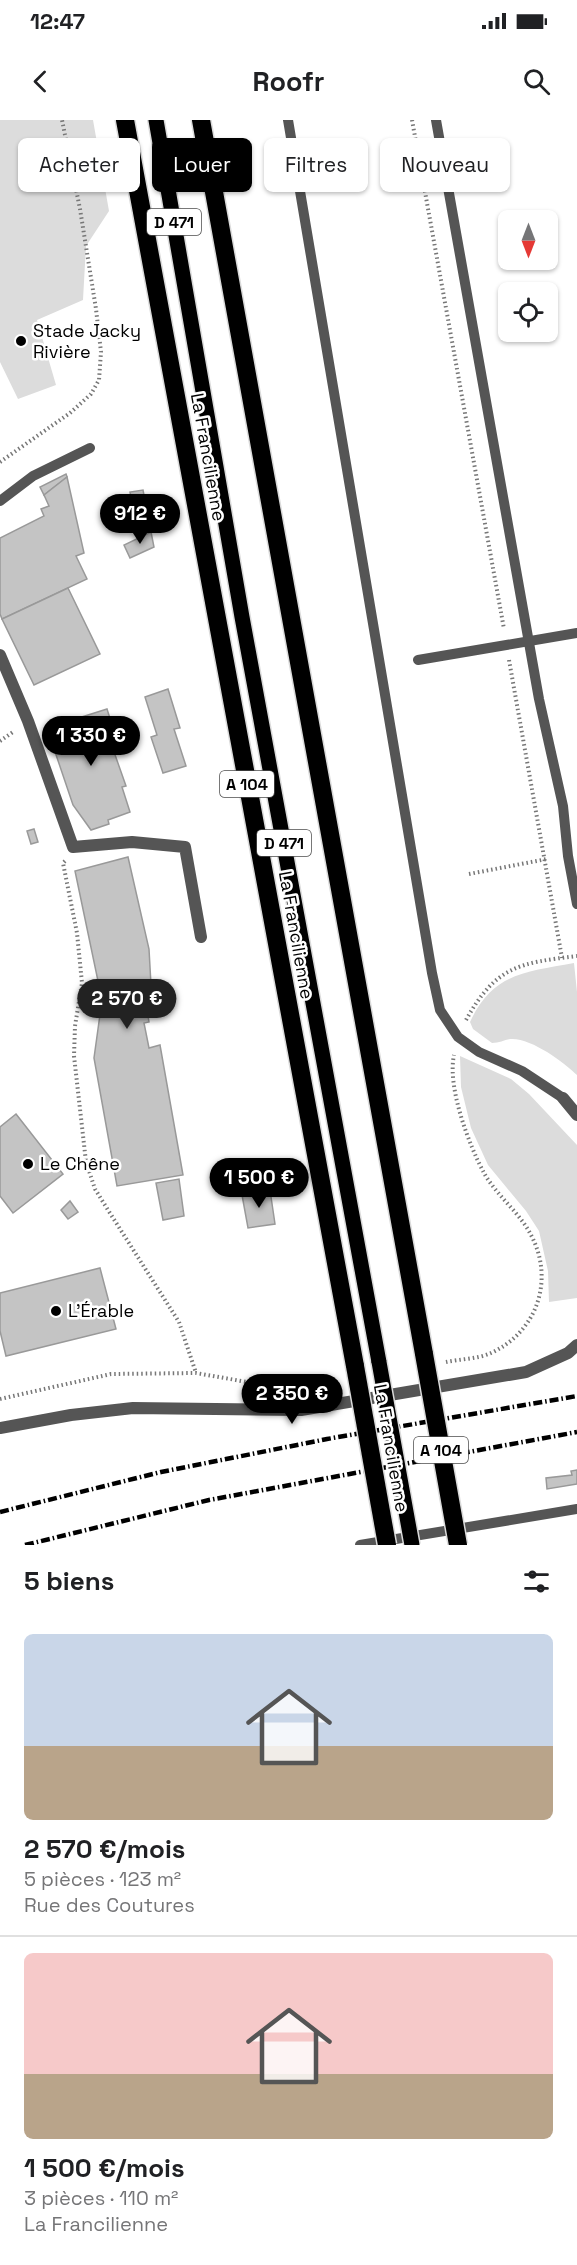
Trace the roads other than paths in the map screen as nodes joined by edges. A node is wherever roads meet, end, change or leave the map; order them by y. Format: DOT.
graph roads {
  1 [pos="125,120"];
  2 [pos="156,120"];
  3 [pos="201,120"];
  4 [pos="288,120"];
  5 [pos="436,120"];
  6 [pos="90,448"];
  7 [pos="0,501"];
  8 [pos="577,633"];
  9 [pos="530,640"];
  10 [pos="0,655"];
  11 [pos="418,660"];
  12 [pos="577,904"];
  13 [pos="201,937"];
  14 [pos="563,1098"];
  15 [pos="577,1104"];
  16 [pos="577,1115"];
  17 [pos="574,1350"];
  18 [pos="0,1428"];
  19 [pos="577,1509"];
  20 [pos="360,1545"];
  21 [pos="387,1545"];
  22 [pos="412,1545"];
  23 [pos="459,1545"];
  1 -- 21 [label="highway, La Francilienne / A 104, bridge"];
  2 -- 22 [label="main road, D 471, bridge"];
  3 -- 23 [label="highway, A 104, bridge"];
  4 -- 14 [label="lane"];
  5 -- 9 [label="lane"];
  6 -- 7 [label="lane"];
  8 -- 9 [label="lane"];
  9 -- 11 [label="lane"];
  9 -- 12 [label="lane"];
  10 -- 13 [label="street"];
  14 -- 15 [label="street"];
  14 -- 16 [label="street"];
  17 -- 18 [label="street"];
  19 -- 20 [label="lane"];
}
